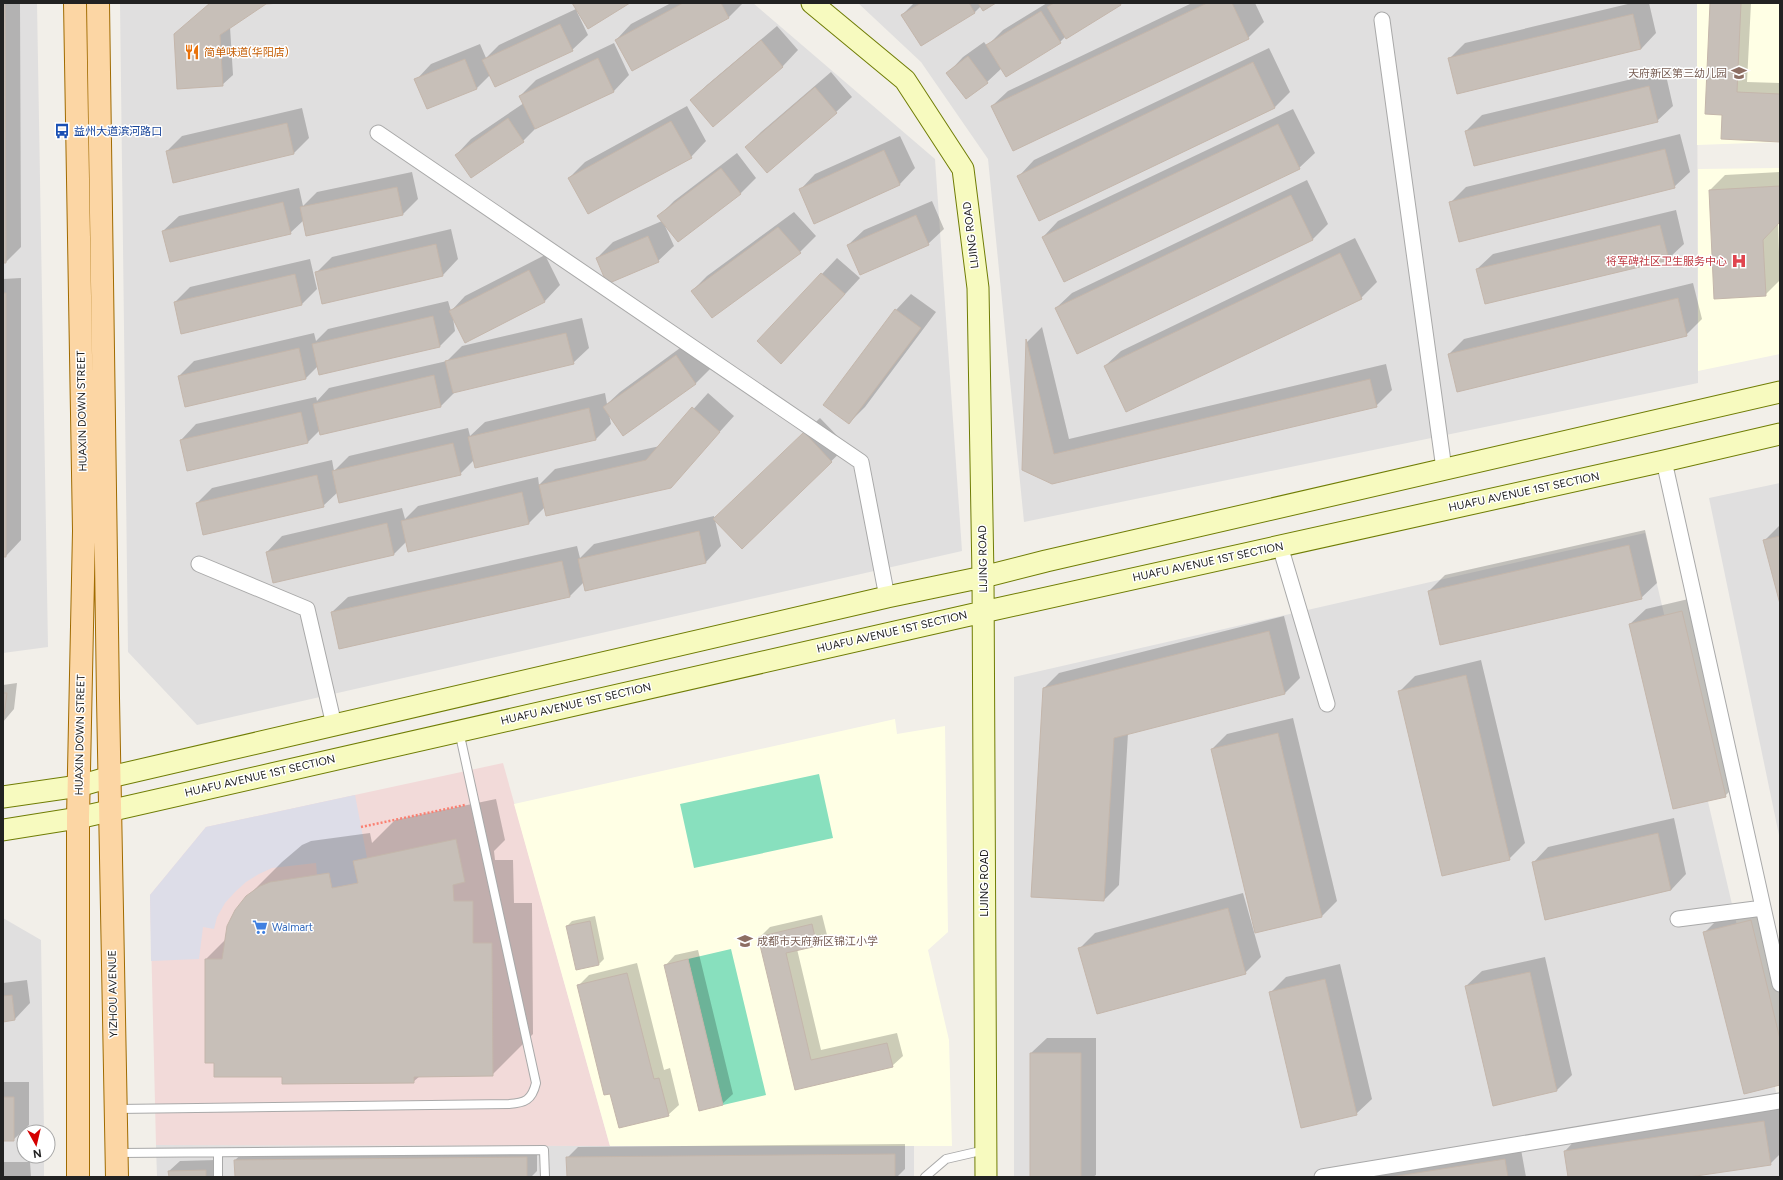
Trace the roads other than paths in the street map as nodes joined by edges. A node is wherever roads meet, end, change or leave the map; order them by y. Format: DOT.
graph roads {
  1 [pos="75,3"];
  2 [pos="98,3"];
  3 [pos="812,3"];
  4 [pos="1382,20"];
  5 [pos="378,133"];
  6 [pos="1780,392"];
  7 [pos="1780,434"];
  8 [pos="1664,461"];
  9 [pos="1444,470"];
  10 [pos="1280,546"];
  11 [pos="199,564"];
  12 [pos="983,577"];
  13 [pos="887,597"];
  14 [pos="983,612"];
  15 [pos="1327,704"];
  16 [pos="334,725"];
  17 [pos="459,730"];
  18 [pos="110,777"];
  19 [pos="79,786"];
  20 [pos="3,797"];
  21 [pos="111,810"];
  22 [pos="78,818"];
  23 [pos="3,830"];
  24 [pos="1763,908"];
  25 [pos="1678,920"];
  26 [pos="1780,984"];
  27 [pos="1780,1101"];
  28 [pos="115,1109"];
  29 [pos="986,1149"];
  30 [pos="117,1153"];
  31 [pos="218,1153"];
  32 [pos="78,1177"];
  33 [pos="117,1177"];
  34 [pos="218,1177"];
  35 [pos="545,1177"];
  36 [pos="925,1177"];
  37 [pos="986,1177"];
  38 [pos="1322,1177"];
  1 -- 19 [label="main road, HUAXIN DOWN STREET"];
  2 -- 18 [label="main road, YIZHOU AVENUE"];
  3 -- 12 [label="main road, LIJING ROAD"];
  4 -- 9 [label="street"];
  5 -- 13 [label="street"];
  6 -- 9 [label="main road"];
  7 -- 8 [label="main road, HUAFU AVENUE 1ST SECTION"];
  8 -- 10 [label="main road, HUAFU AVENUE 1ST SECTION"];
  8 -- 24 [label="street"];
  9 -- 12 [label="main road"];
  10 -- 14 [label="main road, HUAFU AVENUE 1ST SECTION"];
  10 -- 15 [label="street"];
  11 -- 16 [label="street"];
  12 -- 13 [label="main road"];
  12 -- 14 [label="main road, LIJING ROAD"];
  13 -- 16 [label="main road"];
  14 -- 17 [label="main road, HUAFU AVENUE 1ST SECTION"];
  14 -- 29 [label="main road, LIJING ROAD"];
  16 -- 18 [label="main road"];
  17 -- 21 [label="main road, HUAFU AVENUE 1ST SECTION"];
  17 -- 28 [label="lane"];
  18 -- 19 [label="main road"];
  18 -- 21 [label="main road, YIZHOU AVENUE"];
  19 -- 20 [label="main road"];
  19 -- 22 [label="main road, HUAXIN DOWN STREET"];
  21 -- 22 [label="main road, HUAFU AVENUE 1ST SECTION"];
  21 -- 28 [label="main road, YIZHOU AVENUE"];
  22 -- 23 [label="main road, HUAFU AVENUE 1ST SECTION"];
  22 -- 32 [label="main road"];
  24 -- 25 [label="street"];
  24 -- 26 [label="street"];
  27 -- 38 [label="street"];
  28 -- 30 [label="main road, YIZHOU AVENUE"];
  29 -- 36 [label="lane"];
  29 -- 37 [label="main road, LIJING ROAD"];
  30 -- 31 [label="lane"];
  30 -- 33 [label="main road, YIZHOU AVENUE"];
  31 -- 34 [label="lane"];
  31 -- 35 [label="lane"];
}
